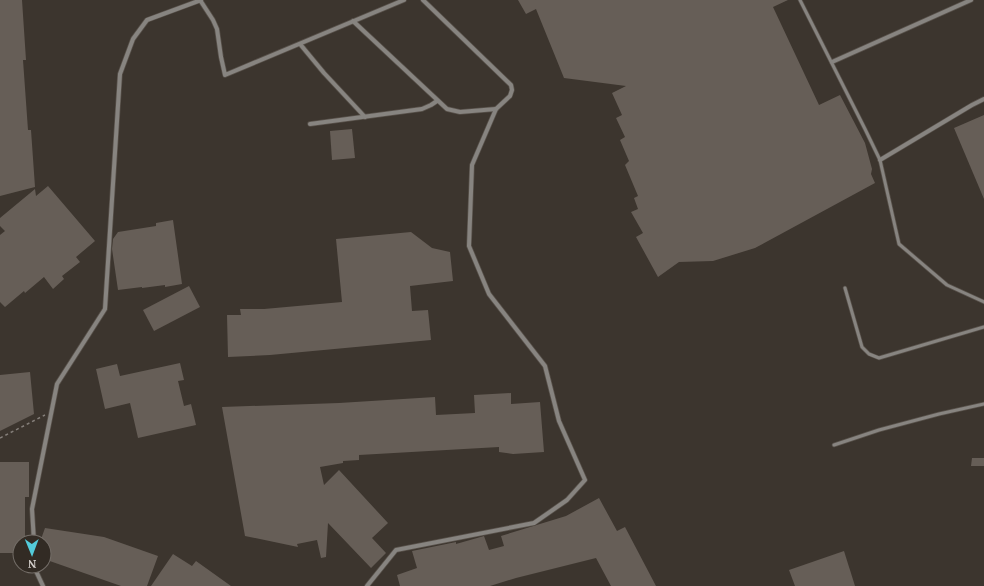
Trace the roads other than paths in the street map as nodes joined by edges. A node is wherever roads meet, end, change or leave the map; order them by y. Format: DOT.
graph roads {
  1 [pos="200,0"];
  2 [pos="404,0"];
  3 [pos="423,0"];
  4 [pos="800,0"];
  5 [pos="971,0"];
  6 [pos="353,21"];
  7 [pos="300,44"];
  8 [pos="832,62"];
  9 [pos="984,99"];
  10 [pos="437,101"];
  11 [pos="496,109"];
  12 [pos="365,117"];
  13 [pos="310,124"];
  14 [pos="880,160"];
  15 [pos="845,288"];
  16 [pos="984,302"];
  17 [pos="984,327"];
  18 [pos="984,404"];
  19 [pos="834,445"];
  20 [pos="34,534"];
  21 [pos="37,574"];
  22 [pos="43,586"];
  23 [pos="367,586"];
  1 -- 7 [label="street"];
  1 -- 20 [label="street"];
  2 -- 6 [label="street"];
  3 -- 11 [label="street"];
  4 -- 8 [label="lane"];
  5 -- 8 [label="street"];
  6 -- 7 [label="street"];
  6 -- 10 [label="street"];
  7 -- 12 [label="street"];
  8 -- 14 [label="lane"];
  9 -- 14 [label="street"];
  10 -- 11 [label="street"];
  10 -- 12 [label="street"];
  11 -- 23 [label="street"];
  12 -- 13 [label="street"];
  14 -- 16 [label="lane"];
  15 -- 17 [label="lane"];
  18 -- 19 [label="lane"];
  21 -- 22 [label="street"];
}
